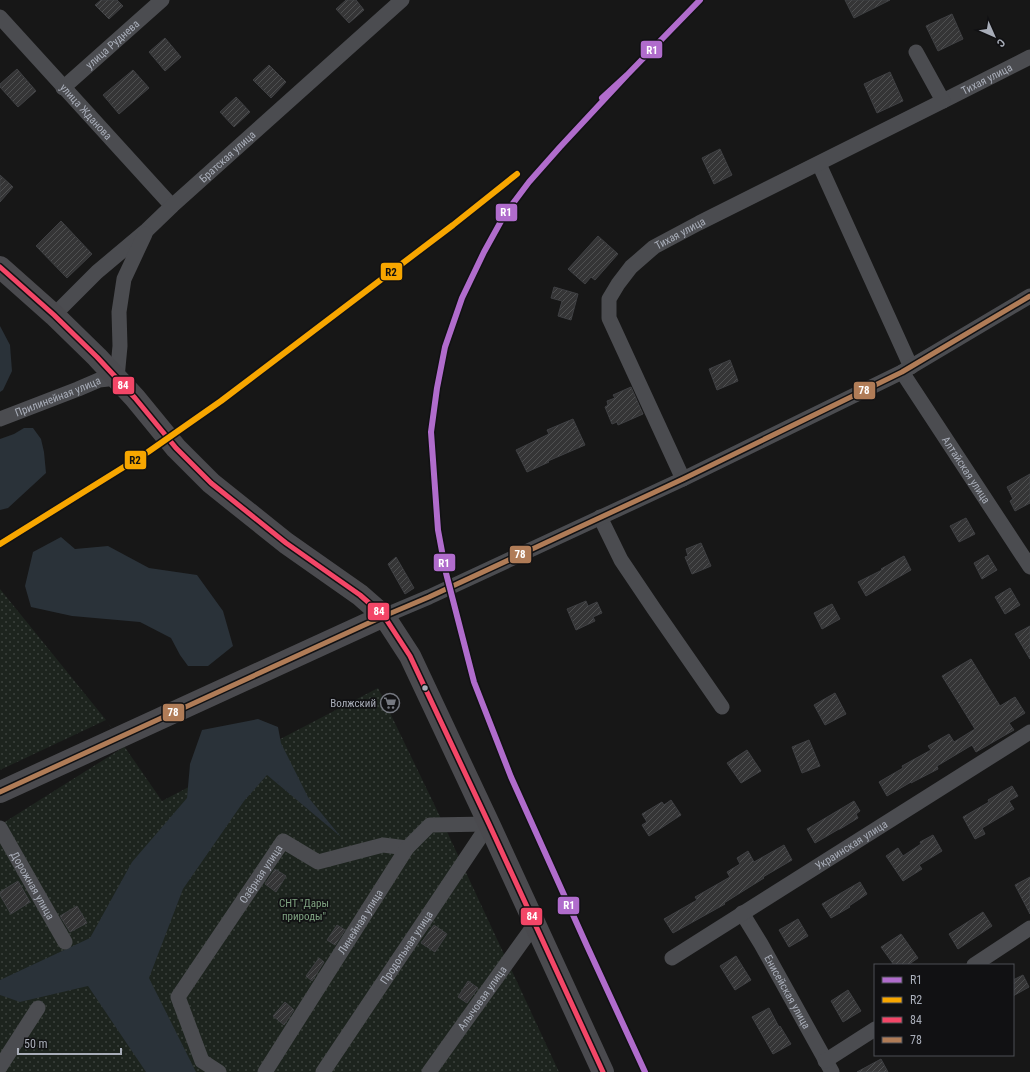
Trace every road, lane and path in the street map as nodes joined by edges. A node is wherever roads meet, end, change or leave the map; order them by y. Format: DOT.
graph roads {
  1 [pos="162,0"];
  2 [pos="402,0"];
  3 [pos="0,17"];
  4 [pos="916,52"];
  5 [pos="1030,57"];
  6 [pos="63,88"];
  7 [pos="943,101"];
  8 [pos="818,164"];
  9 [pos="172,206"];
  10 [pos="147,230"];
  11 [pos="0,267"];
  12 [pos="1030,296"];
  13 [pos="54,315"];
  14 [pos="907,370"];
  15 [pos="117,378"];
  16 [pos="0,419"];
  17 [pos="683,479"];
  18 [pos="600,517"];
  19 [pos="1030,567"];
  20 [pos="384,616"];
  21 [pos="722,706"];
  22 [pos="1030,732"];
  23 [pos="2,786"];
  24 [pos="489,824"];
  25 [pos="0,828"];
  26 [pos="407,848"];
  27 [pos="742,913"];
  28 [pos="535,924"];
  29 [pos="1030,928"];
  30 [pos="65,942"];
  31 [pos="672,958"];
  32 [pos="976,964"];
  33 [pos="38,1008"];
  34 [pos="874,1030"];
  35 [pos="0,1067"];
  36 [pos="829,1067"];
  37 [pos="219,1072"];
  38 [pos="265,1072"];
  39 [pos="323,1072"];
  40 [pos="429,1072"];
  41 [pos="603,1072"];
  1 -- 6 [label="street, улица Руднева"];
  2 -- 9 [label="street, Братская улица"];
  3 -- 6 [label="street, улица Жданова"];
  4 -- 7 [label="street"];
  5 -- 7 [label="street, Тихая улица"];
  6 -- 9 [label="street, улица Жданова"];
  7 -- 8 [label="street, Тихая улица"];
  8 -- 14 [label="street, Алтайская улица"];
  8 -- 17 [label="street, Тихая улица"];
  9 -- 10 [label="street, Братская улица"];
  10 -- 13 [label="street, Братская улица"];
  10 -- 15 [label="street"];
  11 -- 13 [label="street"];
  12 -- 14 [label="street"];
  13 -- 15 [label="street"];
  14 -- 17 [label="street"];
  14 -- 19 [label="street, Алтайская улица"];
  15 -- 16 [label="street, Прилинейная улица"];
  15 -- 20 [label="street"];
  17 -- 18 [label="street"];
  18 -- 20 [label="street"];
  18 -- 21 [label="street"];
  20 -- 23 [label="street"];
  20 -- 24 [label="street"];
  22 -- 27 [label="street, Украинская улица"];
  24 -- 26 [label="street, Линейная улица"];
  24 -- 28 [label="street"];
  24 -- 39 [label="street, Продольная улица"];
  25 -- 30 [label="street, Дорожная улица"];
  26 -- 37 [label="street, Озёрная улица"];
  26 -- 38 [label="street, Линейная улица"];
  27 -- 31 [label="street, Украинская улица"];
  27 -- 36 [label="street, Енисейская улица"];
  28 -- 40 [label="street, Алычовая улица"];
  28 -- 41 [label="street"];
  29 -- 32 [label="street"];
  33 -- 35 [label="street"];
  34 -- 36 [label="street"];
}
